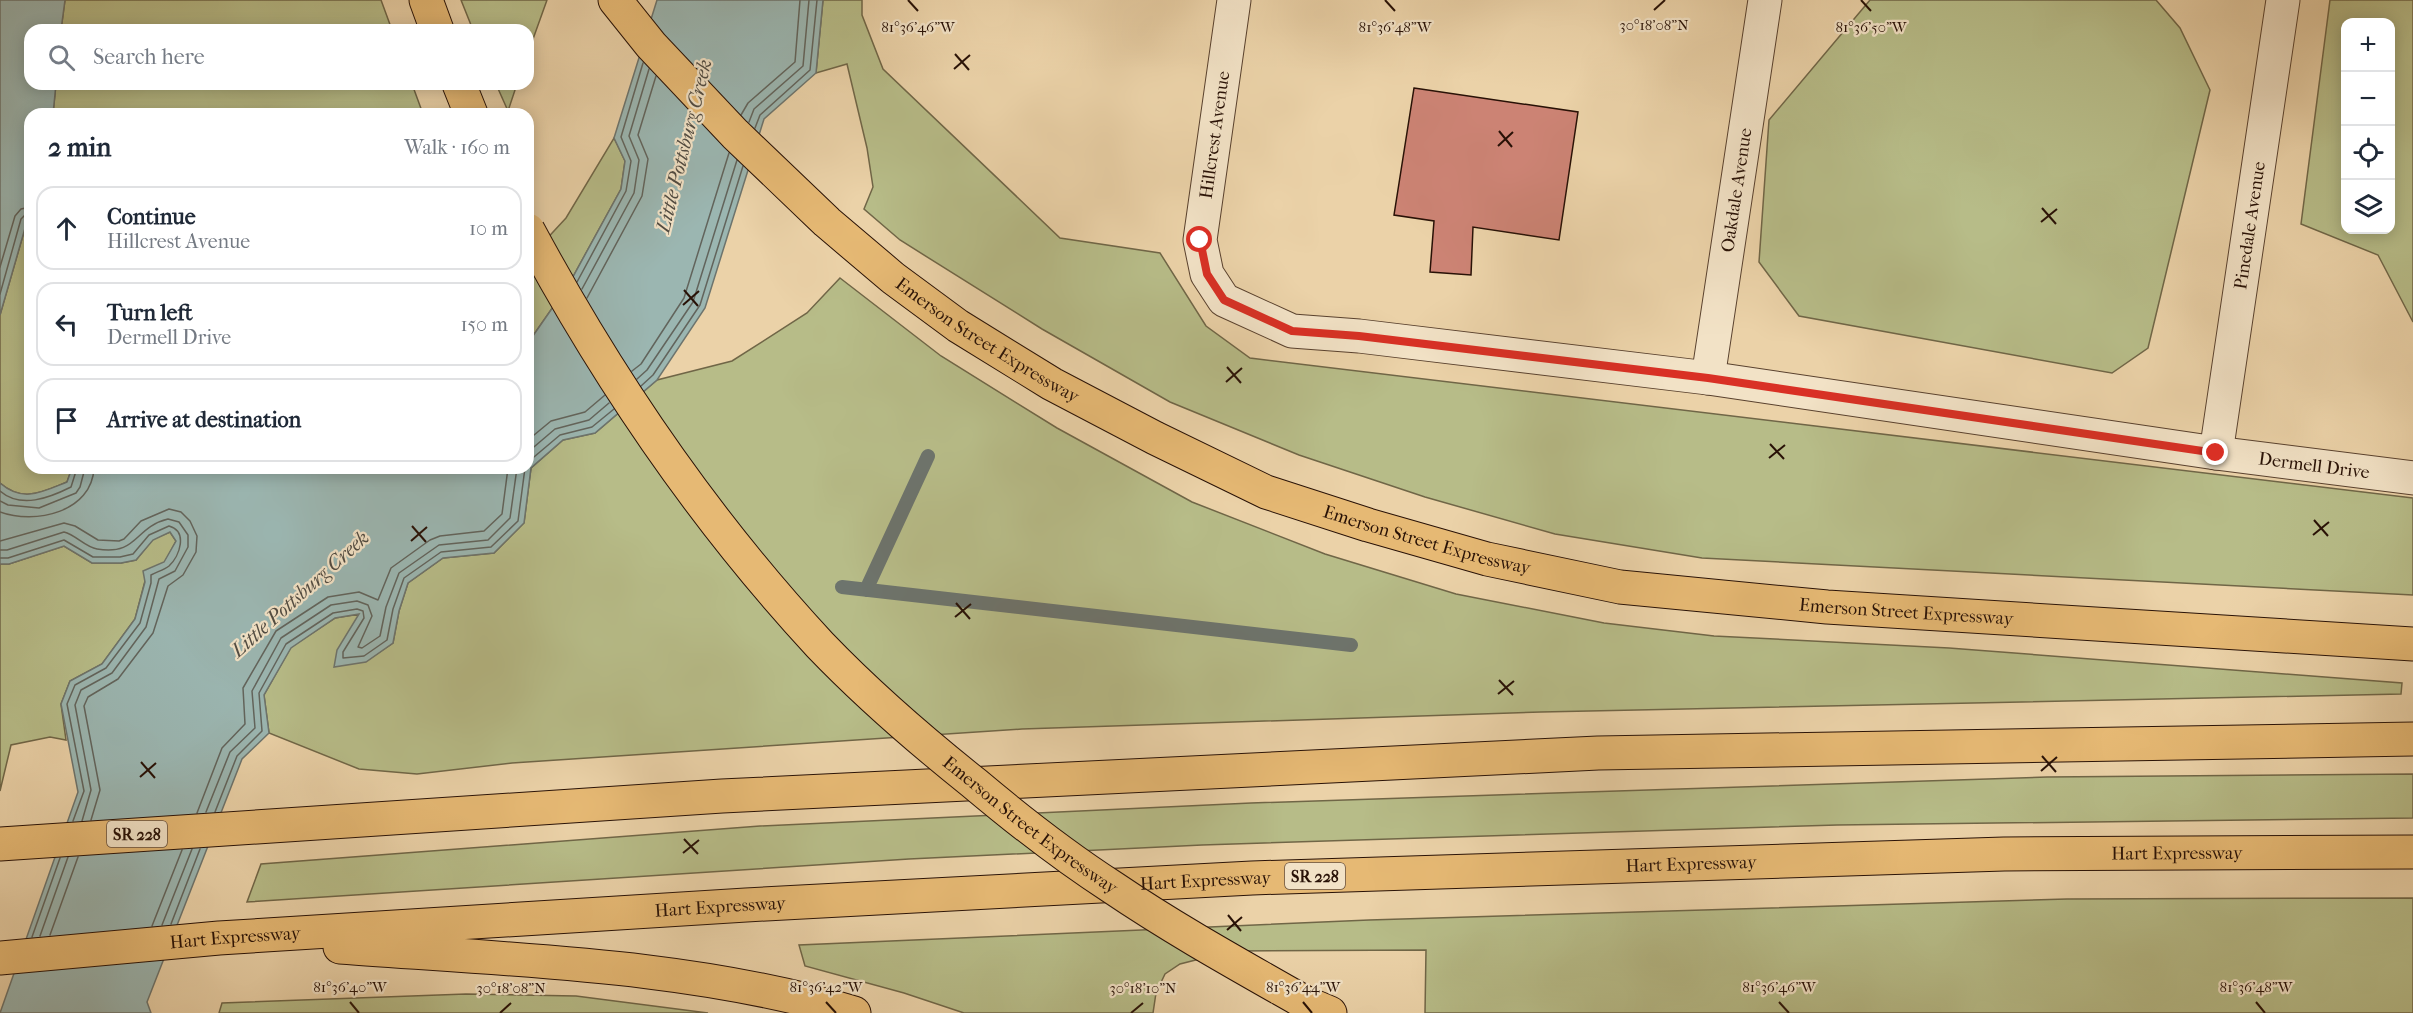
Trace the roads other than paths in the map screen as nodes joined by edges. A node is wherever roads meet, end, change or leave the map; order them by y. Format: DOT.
graph roads {
  1 [pos="426,0"];
  2 [pos="615,0"];
  3 [pos="1234,0"];
  4 [pos="1765,0"];
  5 [pos="2283,0"];
  6 [pos="435,24"];
  7 [pos="461,90"];
  8 [pos="469,108"];
  9 [pos="534,241"];
  10 [pos="1224,300"];
  11 [pos="1708,378"];
  12 [pos="2216,453"];
  13 [pos="2413,478"];
  14 [pos="2413,644"];
  15 [pos="2413,739"];
  16 [pos="8,843"];
  17 [pos="2413,852"];
  18 [pos="219,938"];
  19 [pos="0,958"];
  20 [pos="1317,1007"];
  21 [pos="854,1013"];
  1 -- 6 [label="highway"];
  2 -- 14 [label="highway, Emerson Street Expressway"];
  3 -- 10 [label="street, Hillcrest Avenue"];
  4 -- 11 [label="street, Oakdale Avenue"];
  5 -- 12 [label="street, Pinedale Avenue"];
  7 -- 8 [label="highway"];
  9 -- 20 [label="highway, Emerson Street Expressway, bridge"];
  10 -- 11 [label="street, Dermell Drive"];
  11 -- 12 [label="street, Dermell Drive"];
  12 -- 13 [label="street, Dermell Drive"];
  15 -- 16 [label="highway, SR 228"];
  17 -- 18 [label="highway, Hart Expressway / SR 228"];
  18 -- 19 [label="highway, Hart Expressway / SR 228"];
  18 -- 21 [label="highway"];
}
